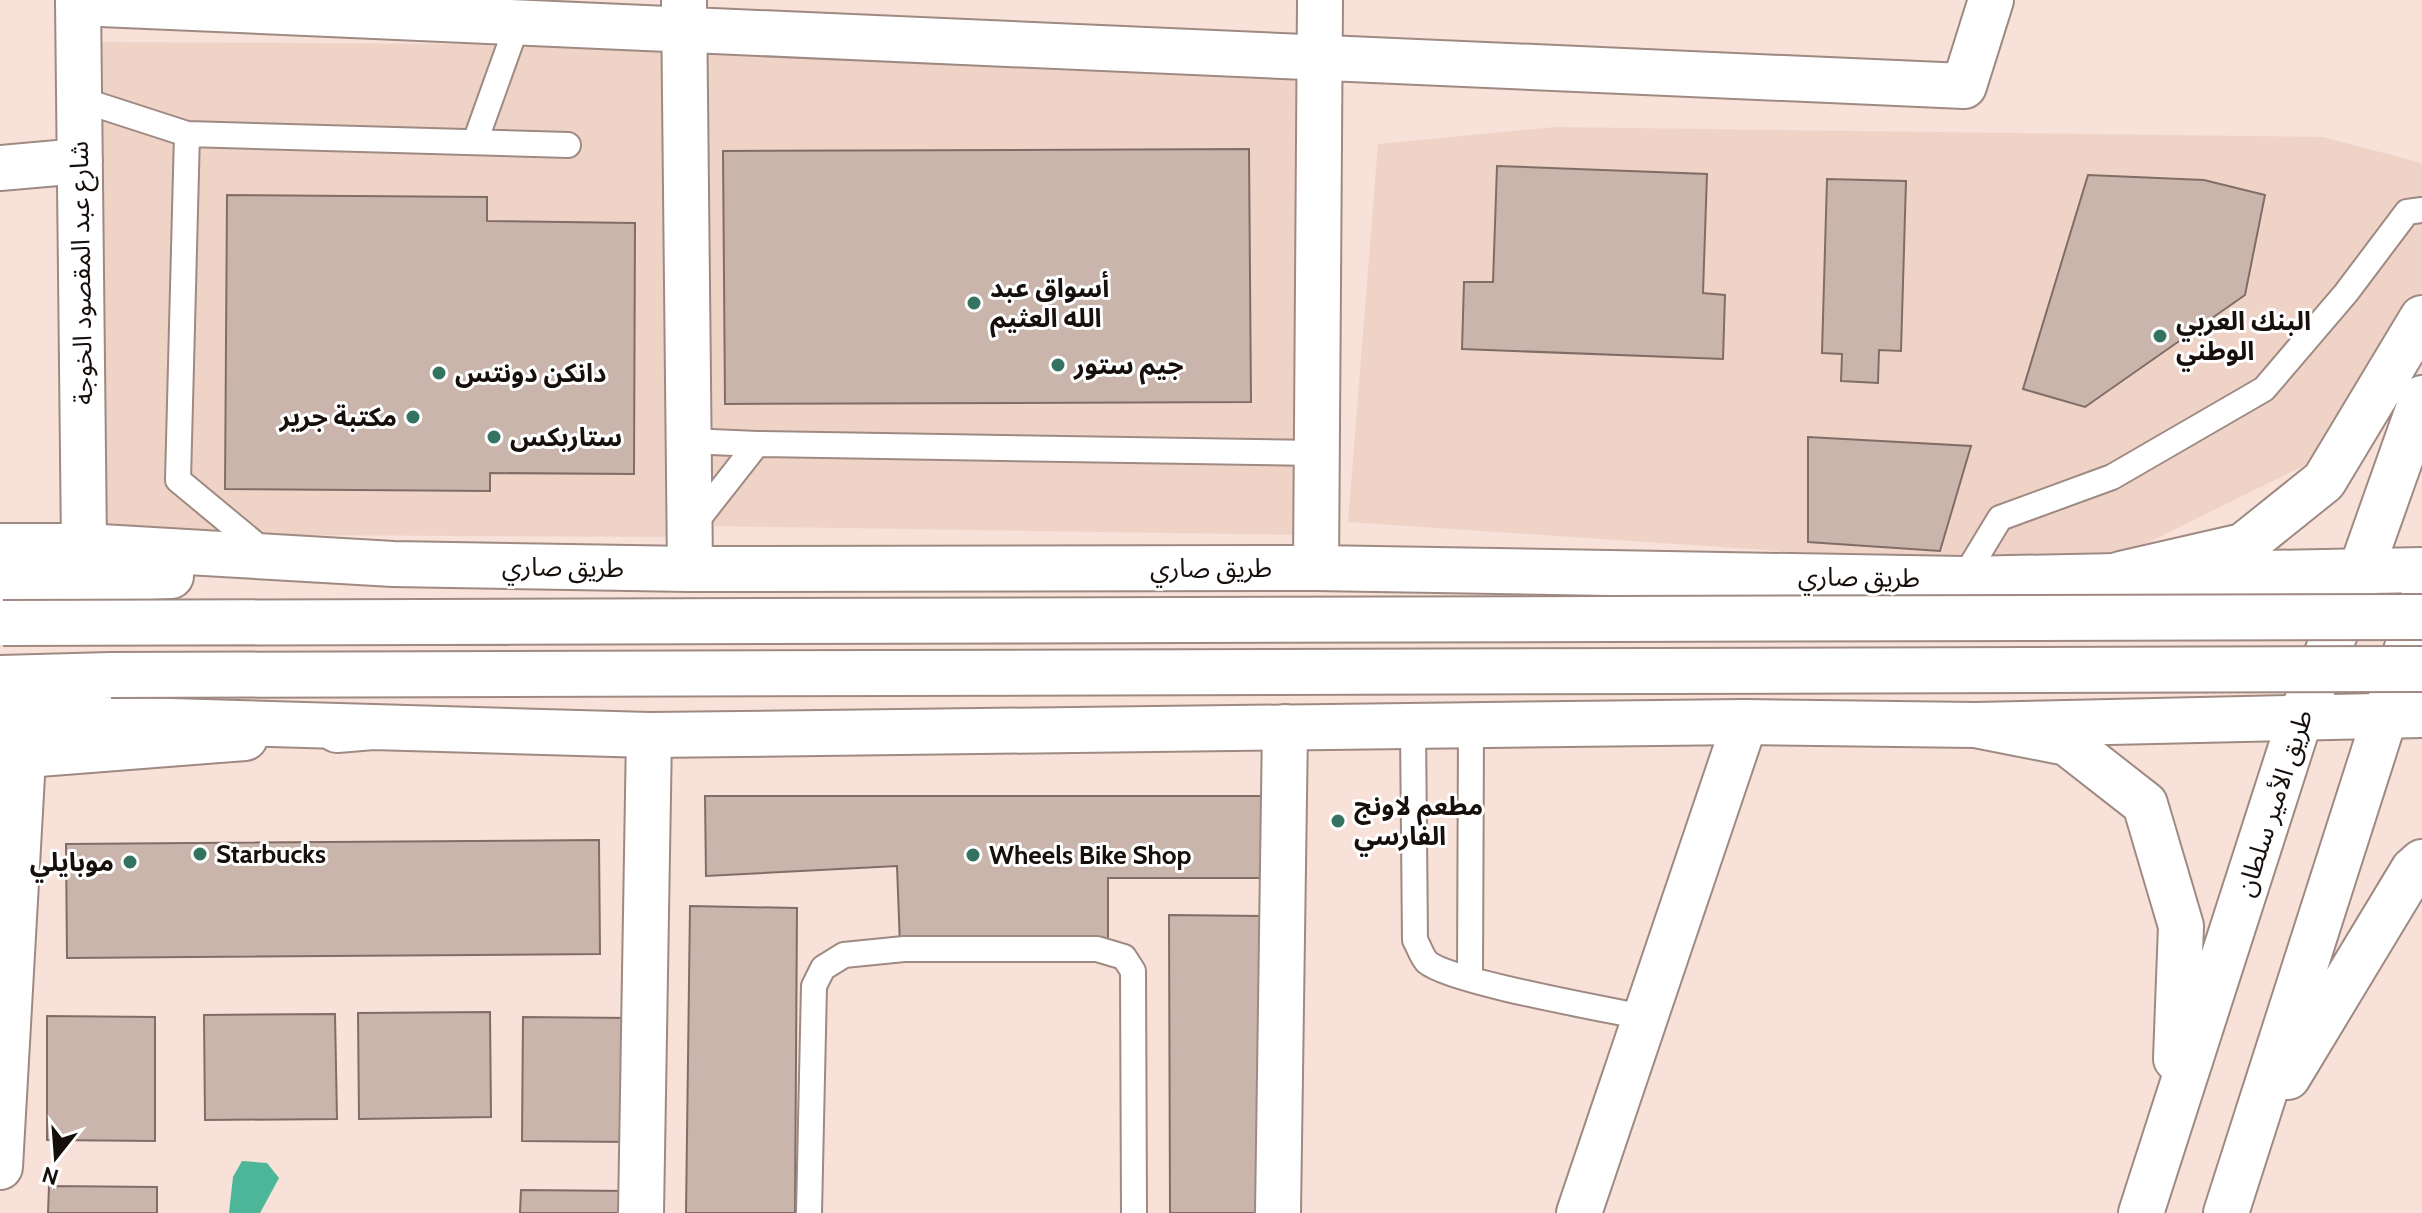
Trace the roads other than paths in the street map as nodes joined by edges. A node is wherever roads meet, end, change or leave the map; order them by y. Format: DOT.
graph roads {
  1 [pos="1320,0"];
  2 [pos="1991,0"];
  3 [pos="78,1"];
  4 [pos="684,14"];
  5 [pos="518,22"];
  6 [pos="1320,57"];
  7 [pos="79,99"];
  8 [pos="187,134"];
  9 [pos="475,142"];
  10 [pos="568,145"];
  11 [pos="80,161"];
  12 [pos="0,168"];
  13 [pos="2422,210"];
  14 [pos="2422,318"];
  15 [pos="2422,398"];
  16 [pos="689,441"];
  17 [pos="757,444"];
  18 [pos="1316,453"];
  19 [pos="0,546"];
  20 [pos="84,546"];
  21 [pos="690,549"];
  22 [pos="271,557"];
  23 [pos="393,564"];
  24 [pos="1316,568"];
  25 [pos="2422,570"];
  26 [pos="2360,573"];
  27 [pos="2121,574"];
  28 [pos="1963,579"];
  29 [pos="2422,601"];
  30 [pos="1,610"];
  31 [pos="2422,617"];
  32 [pos="2422,669"];
  33 [pos="0,678"];
  34 [pos="2405,715"];
  35 [pos="0,716"];
  36 [pos="2301,716"];
  37 [pos="1745,722"];
  38 [pos="1975,725"];
  39 [pos="373,727"];
  40 [pos="1285,727"];
  41 [pos="1471,727"];
  42 [pos="1413,728"];
  43 [pos="649,735"];
  44 [pos="12,758"];
  45 [pos="2422,862"];
  46 [pos="1470,978"];
  47 [pos="1643,1017"];
  48 [pos="3,1058"];
  49 [pos="2175,1114"];
  50 [pos="2250,1141"];
  51 [pos="0,1167"];
  52 [pos="641,1213"];
  53 [pos="809,1213"];
  54 [pos="1134,1213"];
  55 [pos="1278,1213"];
  56 [pos="1579,1213"];
  57 [pos="2141,1213"];
  58 [pos="2226,1213"];
  1 -- 6 [label="main road"];
  2 -- 6 [label="main road"];
  3 -- 5 [label="main road"];
  3 -- 7 [label="main road, شارع عبد المقصود الخوجة"];
  4 -- 5 [label="main road"];
  4 -- 6 [label="main road"];
  4 -- 16 [label="main road"];
  5 -- 9 [label="lane"];
  6 -- 18 [label="main road"];
  7 -- 8 [label="lane"];
  7 -- 11 [label="main road, شارع عبد المقصود الخوجة"];
  8 -- 9 [label="lane"];
  8 -- 22 [label="lane"];
  9 -- 10 [label="lane"];
  11 -- 12 [label="main road"];
  11 -- 20 [label="main road, شارع عبد المقصود الخوجة"];
  13 -- 28 [label="lane"];
  14 -- 27 [label="main road"];
  15 -- 26 [label="main road, طريق الأمير سلطان"];
  16 -- 17 [label="lane"];
  16 -- 21 [label="main road"];
  17 -- 18 [label="lane"];
  17 -- 21 [label="lane"];
  18 -- 24 [label="main road"];
  19 -- 20 [label="main road, طريق صاري"];
  20 -- 22 [label="main road, طريق صاري"];
  21 -- 23 [label="main road, طريق صاري"];
  21 -- 24 [label="main road, طريق صاري"];
  22 -- 23 [label="main road, طريق صاري"];
  23 -- 30 [label="main road"];
  24 -- 28 [label="main road, طريق صاري"];
  25 -- 26 [label="main road, طريق صاري"];
  26 -- 27 [label="main road, طريق صاري"];
  26 -- 36 [label="main road, طريق الأمير سلطان"];
  27 -- 28 [label="main road, طريق صاري"];
  28 -- 38 [label="main road"];
  29 -- 34 [label="main road"];
  30 -- 31 [label="main road, طريق صاري, bridge"];
  32 -- 33 [label="main road, bridge"];
  34 -- 36 [label="main road"];
  34 -- 50 [label="main road"];
  35 -- 39 [label="main road"];
  36 -- 38 [label="main road"];
  36 -- 49 [label="main road, طريق الأمير سلطان"];
  37 -- 38 [label="main road"];
  37 -- 41 [label="main road"];
  37 -- 47 [label="main road"];
  38 -- 49 [label="main road"];
  39 -- 43 [label="main road"];
  39 -- 44 [label="main road"];
  40 -- 42 [label="main road"];
  40 -- 43 [label="main road"];
  40 -- 55 [label="main road"];
  41 -- 42 [label="main road"];
  41 -- 46 [label="lane"];
  42 -- 46 [label="lane"];
  43 -- 52 [label="main road"];
  44 -- 48 [label="main road"];
  45 -- 50 [label="main road"];
  46 -- 47 [label="lane"];
  47 -- 56 [label="main road"];
  48 -- 51 [label="main road"];
  49 -- 57 [label="main road, طريق الأمير سلطان"];
  50 -- 58 [label="main road"];
  53 -- 54 [label="lane"];
}
